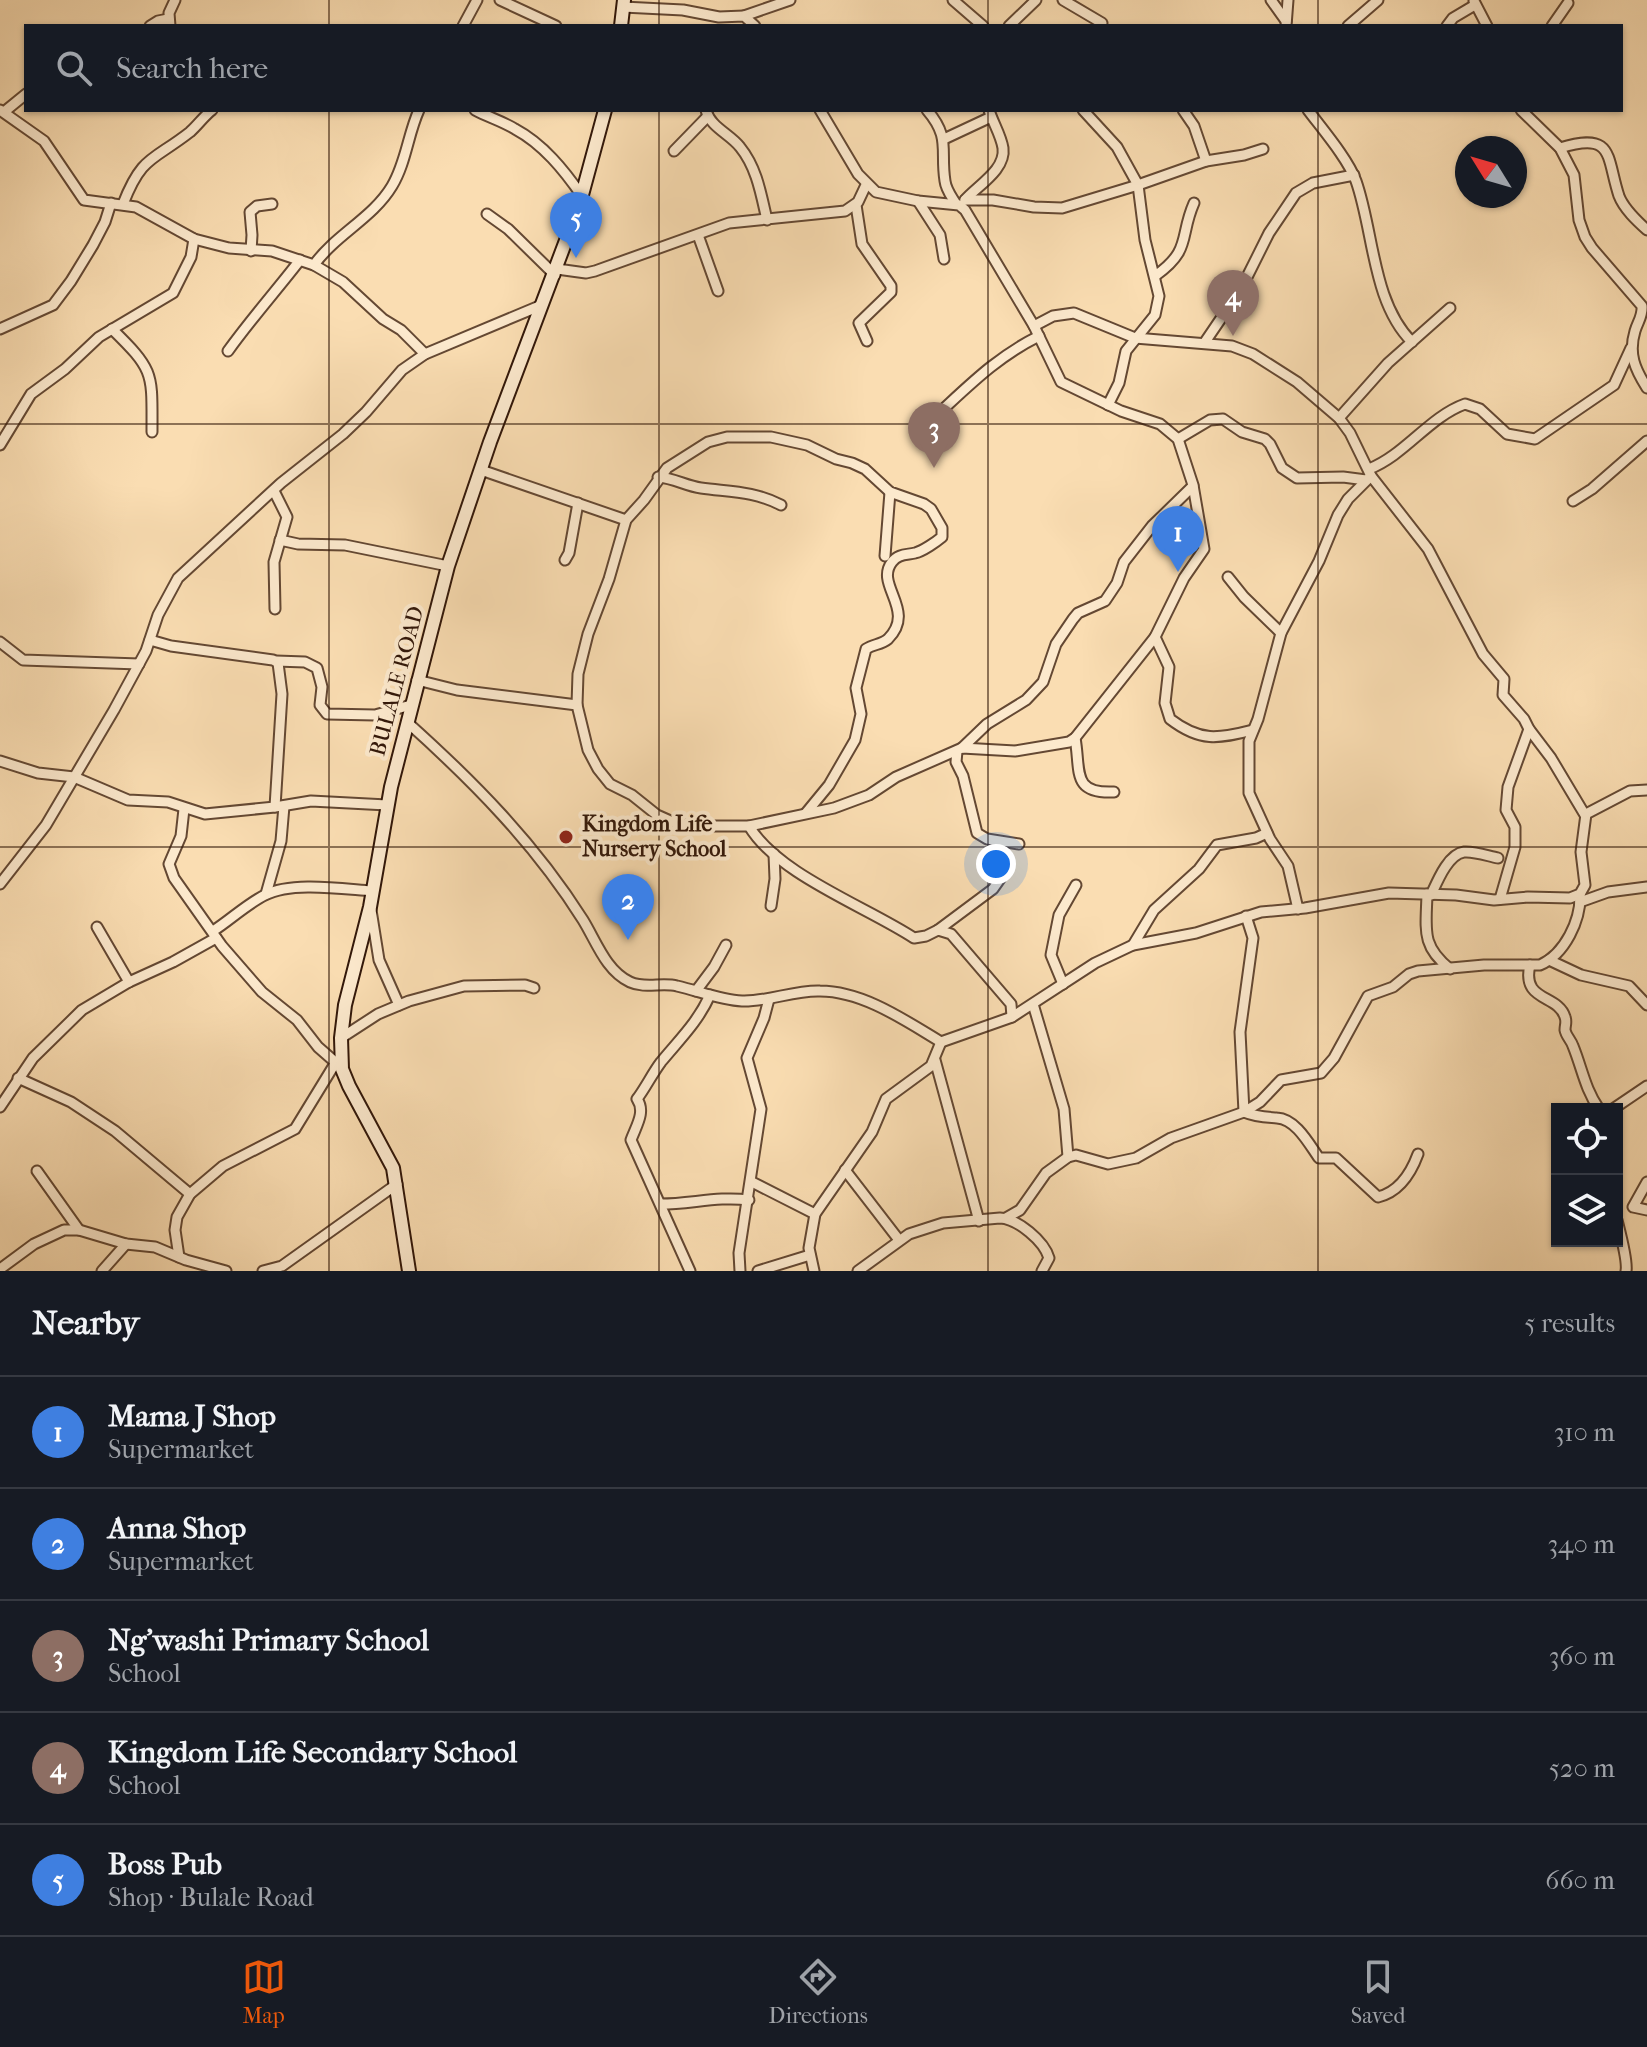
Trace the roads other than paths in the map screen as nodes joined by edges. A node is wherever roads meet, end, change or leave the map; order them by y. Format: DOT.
graph roads {
  1 [pos="175,0"];
  2 [pos="477,0"];
  3 [pos="500,0"];
  4 [pos="953,0"];
  5 [pos="1036,0"];
  6 [pos="1063,0"];
  7 [pos="1271,0"];
  8 [pos="1288,0"];
  9 [pos="1378,0"];
  10 [pos="784,1"];
  11 [pos="1474,2"];
  12 [pos="1568,3"];
  13 [pos="623,4"];
  14 [pos="744,16"];
  15 [pos="169,23"];
  16 [pos="1102,23"];
  17 [pos="464,24"];
  18 [pos="552,24"];
  19 [pos="621,24"];
  20 [pos="753,24"];
  21 [pos="981,24"];
  22 [pos="1011,24"];
  23 [pos="1286,24"];
  24 [pos="1350,24"];
  25 [pos="1448,24"];
  26 [pos="1486,24"];
  27 [pos="1553,24"];
  28 [pos="24,96"];
  29 [pos="2,112"];
  30 [pos="210,112"];
  31 [pos="418,112"];
  32 [pos="479,112"];
  33 [pos="604,112"];
  34 [pos="821,112"];
  35 [pos="929,112"];
  36 [pos="1085,112"];
  37 [pos="1184,112"];
  38 [pos="1309,112"];
  39 [pos="1523,112"];
  40 [pos="707,113"];
  41 [pos="990,113"];
  42 [pos="944,139"];
  43 [pos="1560,148"];
  44 [pos="1263,149"];
  45 [pos="674,151"];
  46 [pos="1206,161"];
  47 [pos="1354,175"];
  48 [pos="866,185"];
  49 [pos="1138,185"];
  50 [pos="582,196"];
  51 [pos="918,201"];
  52 [pos="111,203"];
  53 [pos="960,203"];
  54 [pos="1194,203"];
  55 [pos="123,204"];
  56 [pos="272,204"];
  57 [pos="856,205"];
  58 [pos="487,214"];
  59 [pos="767,220"];
  60 [pos="1647,230"];
  61 [pos="698,235"];
  62 [pos="194,239"];
  63 [pos="251,251"];
  64 [pos="944,259"];
  65 [pos="300,260"];
  66 [pos="314,265"];
  67 [pos="556,272"];
  68 [pos="1155,276"];
  69 [pos="718,291"];
  70 [pos="542,305"];
  71 [pos="1450,308"];
  72 [pos="0,329"];
  73 [pos="112,329"];
  74 [pos="1036,331"];
  75 [pos="1135,338"];
  76 [pos="867,341"];
  77 [pos="1205,342"];
  78 [pos="1412,342"];
  79 [pos="1631,348"];
  80 [pos="228,351"];
  81 [pos="425,354"];
  82 [pos="1647,388"];
  83 [pos="1108,405"];
  84 [pos="1339,418"];
  85 [pos="152,432"];
  86 [pos="925,438"];
  87 [pos="1178,439"];
  88 [pos="1647,441"];
  89 [pos="0,445"];
  90 [pos="481,470"];
  91 [pos="1369,475"];
  92 [pos="658,477"];
  93 [pos="1193,485"];
  94 [pos="274,491"];
  95 [pos="890,492"];
  96 [pos="1573,501"];
  97 [pos="578,503"];
  98 [pos="781,505"];
  99 [pos="626,520"];
  100 [pos="280,540"];
  101 [pos="885,556"];
  102 [pos="565,560"];
  103 [pos="448,566"];
  104 [pos="1228,577"];
  105 [pos="275,609"];
  106 [pos="1281,633"];
  107 [pos="1155,637"];
  108 [pos="150,640"];
  109 [pos="0,642"];
  110 [pos="276,661"];
  111 [pos="139,664"];
  112 [pos="417,680"];
  113 [pos="411,705"];
  114 [pos="577,705"];
  115 [pos="407,722"];
  116 [pos="1529,729"];
  117 [pos="1253,730"];
  118 [pos="1075,738"];
  119 [pos="956,755"];
  120 [pos="0,761"];
  121 [pos="74,777"];
  122 [pos="1647,790"];
  123 [pos="1114,792"];
  124 [pos="387,805"];
  125 [pos="280,806"];
  126 [pos="184,809"];
  127 [pos="806,813"];
  128 [pos="1585,815"];
  129 [pos="749,826"];
  130 [pos="1267,833"];
  131 [pos="1019,844"];
  132 [pos="774,854"];
  133 [pos="1498,858"];
  134 [pos="999,873"];
  135 [pos="0,884"];
  136 [pos="1076,885"];
  137 [pos="1647,887"];
  138 [pos="372,891"];
  139 [pos="266,894"];
  140 [pos="1429,894"];
  141 [pos="1580,898"];
  142 [pos="1500,899"];
  143 [pos="771,906"];
  144 [pos="370,907"];
  145 [pos="1298,909"];
  146 [pos="1246,916"];
  147 [pos="97,927"];
  148 [pos="938,930"];
  149 [pos="214,935"];
  150 [pos="726,945"];
  151 [pos="1133,945"];
  152 [pos="1549,960"];
  153 [pos="1530,965"];
  154 [pos="1450,969"];
  155 [pos="129,982"];
  156 [pos="1063,984"];
  157 [pos="534,988"];
  158 [pos="696,991"];
  159 [pos="710,995"];
  160 [pos="769,999"];
  161 [pos="1033,1004"];
  162 [pos="399,1005"];
  163 [pos="1647,1005"];
  164 [pos="1012,1017"];
  165 [pos="341,1038"];
  166 [pos="941,1042"];
  167 [pos="935,1060"];
  168 [pos="339,1066"];
  169 [pos="18,1078"];
  170 [pos="1647,1086"];
  171 [pos="1595,1103"];
  172 [pos="1622,1103"];
  173 [pos="0,1107"];
  174 [pos="1244,1112"];
  175 [pos="1418,1154"];
  176 [pos="1068,1157"];
  177 [pos="845,1170"];
  178 [pos="37,1171"];
  179 [pos="752,1182"];
  180 [pos="1647,1182"];
  181 [pos="397,1184"];
  182 [pos="190,1194"];
  183 [pos="749,1200"];
  184 [pos="661,1204"];
  185 [pos="1647,1210"];
  186 [pos="815,1214"];
  187 [pos="1006,1218"];
  188 [pos="979,1221"];
  189 [pos="79,1230"];
  190 [pos="899,1240"];
  191 [pos="126,1244"];
  192 [pos="1621,1247"];
  193 [pos="810,1255"];
  194 [pos="183,1263"];
  195 [pos="283,1268"];
  196 [pos="0,1269"];
  197 [pos="102,1271"];
  198 [pos="226,1271"];
  199 [pos="263,1271"];
  200 [pos="409,1271"];
  201 [pos="690,1271"];
  202 [pos="740,1271"];
  203 [pos="758,1271"];
  204 [pos="814,1271"];
  205 [pos="858,1271"];
  206 [pos="1042,1271"];
  207 [pos="1626,1271"];
  1 -- 15 [label="street"];
  2 -- 17 [label="street"];
  3 -- 18 [label="street"];
  4 -- 21 [label="street"];
  5 -- 22 [label="street"];
  6 -- 16 [label="street"];
  7 -- 23 [label="street"];
  8 -- 23 [label="street"];
  9 -- 24 [label="street"];
  10 -- 14 [label="street"];
  11 -- 25 [label="street"];
  11 -- 26 [label="street"];
  12 -- 27 [label="street"];
  13 -- 14 [label="street"];
  13 -- 19 [label="street"];
  14 -- 20 [label="street"];
  28 -- 29 [label="street"];
  29 -- 52 [label="street"];
  30 -- 55 [label="street"];
  31 -- 66 [label="street"];
  32 -- 50 [label="street"];
  33 -- 50 [label="street, BULALE ROAD"];
  34 -- 48 [label="street"];
  35 -- 42 [label="street"];
  36 -- 49 [label="street"];
  37 -- 46 [label="street"];
  38 -- 47 [label="street"];
  39 -- 43 [label="street"];
  40 -- 45 [label="street"];
  40 -- 59 [label="street"];
  41 -- 42 [label="street"];
  41 -- 53 [label="street"];
  42 -- 53 [label="street"];
  43 -- 60 [label="street"];
  43 -- 79 [label="street"];
  44 -- 46 [label="street"];
  46 -- 49 [label="street"];
  47 -- 77 [label="street"];
  47 -- 78 [label="street"];
  48 -- 51 [label="street"];
  48 -- 57 [label="street"];
  49 -- 53 [label="street"];
  49 -- 68 [label="street"];
  50 -- 67 [label="street, BULALE ROAD"];
  51 -- 53 [label="street"];
  51 -- 64 [label="street"];
  52 -- 55 [label="street"];
  52 -- 72 [label="street"];
  53 -- 74 [label="street"];
  54 -- 68 [label="street"];
  55 -- 62 [label="street"];
  56 -- 63 [label="street"];
  57 -- 59 [label="street"];
  57 -- 76 [label="street"];
  58 -- 67 [label="street"];
  59 -- 61 [label="street"];
  61 -- 67 [label="street"];
  61 -- 69 [label="street"];
  62 -- 63 [label="street"];
  62 -- 73 [label="street"];
  63 -- 65 [label="street"];
  65 -- 66 [label="street"];
  65 -- 80 [label="street"];
  66 -- 81 [label="street"];
  67 -- 70 [label="street, BULALE ROAD"];
  68 -- 75 [label="street"];
  70 -- 81 [label="street"];
  70 -- 90 [label="street, BULALE ROAD"];
  71 -- 78 [label="street"];
  73 -- 85 [label="street"];
  73 -- 89 [label="street"];
  74 -- 75 [label="street"];
  74 -- 83 [label="street"];
  74 -- 86 [label="street"];
  75 -- 77 [label="street"];
  75 -- 83 [label="street"];
  77 -- 84 [label="street"];
  78 -- 84 [label="street"];
  79 -- 82 [label="street"];
  79 -- 91 [label="street"];
  81 -- 94 [label="street"];
  83 -- 87 [label="street"];
  84 -- 91 [label="street"];
  87 -- 91 [label="street"];
  87 -- 93 [label="street"];
  88 -- 96 [label="street"];
  90 -- 97 [label="street"];
  90 -- 103 [label="street, BULALE ROAD"];
  91 -- 106 [label="street"];
  91 -- 116 [label="street"];
  92 -- 95 [label="street"];
  92 -- 98 [label="street"];
  92 -- 99 [label="street"];
  93 -- 107 [label="street"];
  93 -- 119 [label="street"];
  94 -- 100 [label="street"];
  94 -- 108 [label="street"];
  95 -- 101 [label="street"];
  95 -- 127 [label="street"];
  97 -- 99 [label="street"];
  97 -- 102 [label="street"];
  99 -- 114 [label="street"];
  100 -- 103 [label="street"];
  100 -- 105 [label="street"];
  103 -- 112 [label="street, BULALE ROAD"];
  104 -- 106 [label="street"];
  106 -- 117 [label="street"];
  107 -- 117 [label="street"];
  107 -- 118 [label="street"];
  108 -- 110 [label="street"];
  108 -- 111 [label="street"];
  109 -- 111 [label="street"];
  110 -- 113 [label="street"];
  110 -- 125 [label="street"];
  111 -- 121 [label="street"];
  112 -- 113 [label="street, BULALE ROAD"];
  112 -- 114 [label="street"];
  113 -- 115 [label="street, BULALE ROAD"];
  114 -- 129 [label="street"];
  115 -- 124 [label="street, BULALE ROAD"];
  115 -- 158 [label="street"];
  116 -- 128 [label="street"];
  116 -- 142 [label="street"];
  117 -- 130 [label="street"];
  118 -- 119 [label="street"];
  118 -- 123 [label="street"];
  119 -- 127 [label="street"];
  119 -- 131 [label="street"];
  120 -- 121 [label="street"];
  121 -- 126 [label="street"];
  121 -- 135 [label="street"];
  122 -- 128 [label="street"];
  124 -- 125 [label="street"];
  124 -- 138 [label="street, BULALE ROAD"];
  125 -- 126 [label="street"];
  125 -- 139 [label="street"];
  126 -- 149 [label="street"];
  127 -- 129 [label="street"];
  128 -- 141 [label="street"];
  129 -- 132 [label="street"];
  130 -- 145 [label="street"];
  130 -- 151 [label="street"];
  132 -- 143 [label="street"];
  132 -- 148 [label="street"];
  133 -- 140 [label="street"];
  134 -- 148 [label="street"];
  136 -- 156 [label="street"];
  137 -- 141 [label="street"];
  138 -- 139 [label="street"];
  138 -- 144 [label="street, BULALE ROAD"];
  139 -- 149 [label="street"];
  140 -- 142 [label="street"];
  140 -- 145 [label="street"];
  140 -- 154 [label="street"];
  141 -- 142 [label="street"];
  141 -- 152 [label="street"];
  144 -- 162 [label="street"];
  144 -- 165 [label="street, BULALE ROAD"];
  145 -- 146 [label="street"];
  146 -- 151 [label="street"];
  146 -- 174 [label="street"];
  147 -- 155 [label="street"];
  148 -- 164 [label="street"];
  149 -- 155 [label="street"];
  149 -- 168 [label="street"];
  150 -- 158 [label="street"];
  151 -- 156 [label="street"];
  152 -- 153 [label="street"];
  152 -- 163 [label="street"];
  153 -- 154 [label="street"];
  153 -- 171 [label="street"];
  154 -- 174 [label="street"];
  155 -- 169 [label="street"];
  156 -- 161 [label="street"];
  157 -- 162 [label="street"];
  158 -- 159 [label="street"];
  159 -- 160 [label="street"];
  159 -- 184 [label="street"];
  160 -- 166 [label="street"];
  160 -- 179 [label="street"];
  161 -- 164 [label="street"];
  161 -- 176 [label="street"];
  162 -- 165 [label="street"];
  164 -- 166 [label="street"];
  165 -- 168 [label="street, BULALE ROAD"];
  166 -- 167 [label="street"];
  167 -- 177 [label="street"];
  167 -- 188 [label="street"];
  168 -- 181 [label="street, BULALE ROAD"];
  168 -- 182 [label="street"];
  169 -- 173 [label="street"];
  169 -- 182 [label="street"];
  170 -- 172 [label="street"];
  174 -- 175 [label="street"];
  174 -- 176 [label="street"];
  176 -- 187 [label="street"];
  177 -- 186 [label="street"];
  177 -- 190 [label="street"];
  178 -- 189 [label="street"];
  179 -- 183 [label="street"];
  179 -- 186 [label="street"];
  180 -- 185 [label="street"];
  181 -- 195 [label="street"];
  181 -- 200 [label="street, BULALE ROAD"];
  182 -- 194 [label="street"];
  183 -- 184 [label="street"];
  183 -- 202 [label="street"];
  184 -- 201 [label="street"];
  186 -- 193 [label="street"];
  187 -- 188 [label="street"];
  187 -- 206 [label="street"];
  188 -- 190 [label="street"];
  189 -- 191 [label="street"];
  189 -- 196 [label="street"];
  190 -- 205 [label="street"];
  191 -- 194 [label="street"];
  191 -- 197 [label="street"];
  192 -- 207 [label="street"];
  193 -- 203 [label="street"];
  193 -- 204 [label="street"];
  194 -- 198 [label="street"];
  195 -- 199 [label="street"];
}
